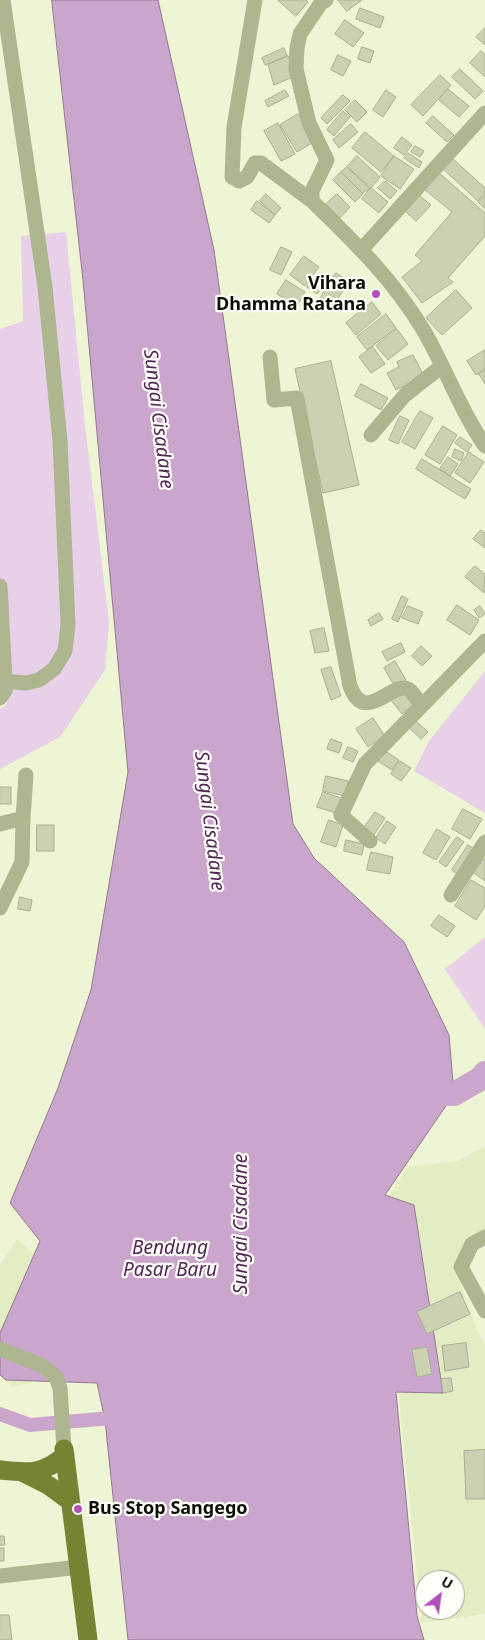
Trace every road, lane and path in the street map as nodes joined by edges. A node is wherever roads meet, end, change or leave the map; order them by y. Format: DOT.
graph roads {
  1 [pos="3,0"];
  2 [pos="255,0"];
  3 [pos="326,0"];
  4 [pos="485,114"];
  5 [pos="312,201"];
  6 [pos="362,249"];
  7 [pos="270,357"];
  8 [pos="442,366"];
  9 [pos="371,435"];
  10 [pos="485,446"];
  11 [pos="0,586"];
  12 [pos="485,641"];
  13 [pos="5,681"];
  14 [pos="0,698"];
  15 [pos="421,704"];
  16 [pos="26,775"];
  17 [pos="22,818"];
  18 [pos="0,824"];
  19 [pos="370,841"];
  20 [pos="485,842"];
  21 [pos="451,895"];
  22 [pos="0,908"];
  23 [pos="485,1237"];
  24 [pos="485,1311"];
  25 [pos="0,1350"];
  26 [pos="65,1457"];
  27 [pos="0,1470"];
  28 [pos="22,1472"];
  29 [pos="70,1501"];
  30 [pos="78,1567"];
  31 [pos="0,1576"];
  32 [pos="88,1640"];
  1 -- 13 [label="street"];
  2 -- 5 [label="street"];
  3 -- 5 [label="street"];
  4 -- 6 [label="street"];
  5 -- 6 [label="street"];
  6 -- 8 [label="street"];
  7 -- 15 [label="street"];
  8 -- 9 [label="street"];
  8 -- 10 [label="street"];
  11 -- 13 [label="street"];
  12 -- 15 [label="street"];
  13 -- 14 [label="street"];
  15 -- 19 [label="street"];
  16 -- 17 [label="street"];
  17 -- 18 [label="street"];
  17 -- 22 [label="street"];
  20 -- 21 [label="street"];
  23 -- 24 [label="street"];
  25 -- 26 [label="street"];
  26 -- 28 [label="main road"];
  26 -- 29 [label="main road"];
  27 -- 28 [label="main road"];
  28 -- 29 [label="main road"];
  29 -- 30 [label="main road"];
  30 -- 31 [label="street"];
  30 -- 32 [label="main road"];
}
